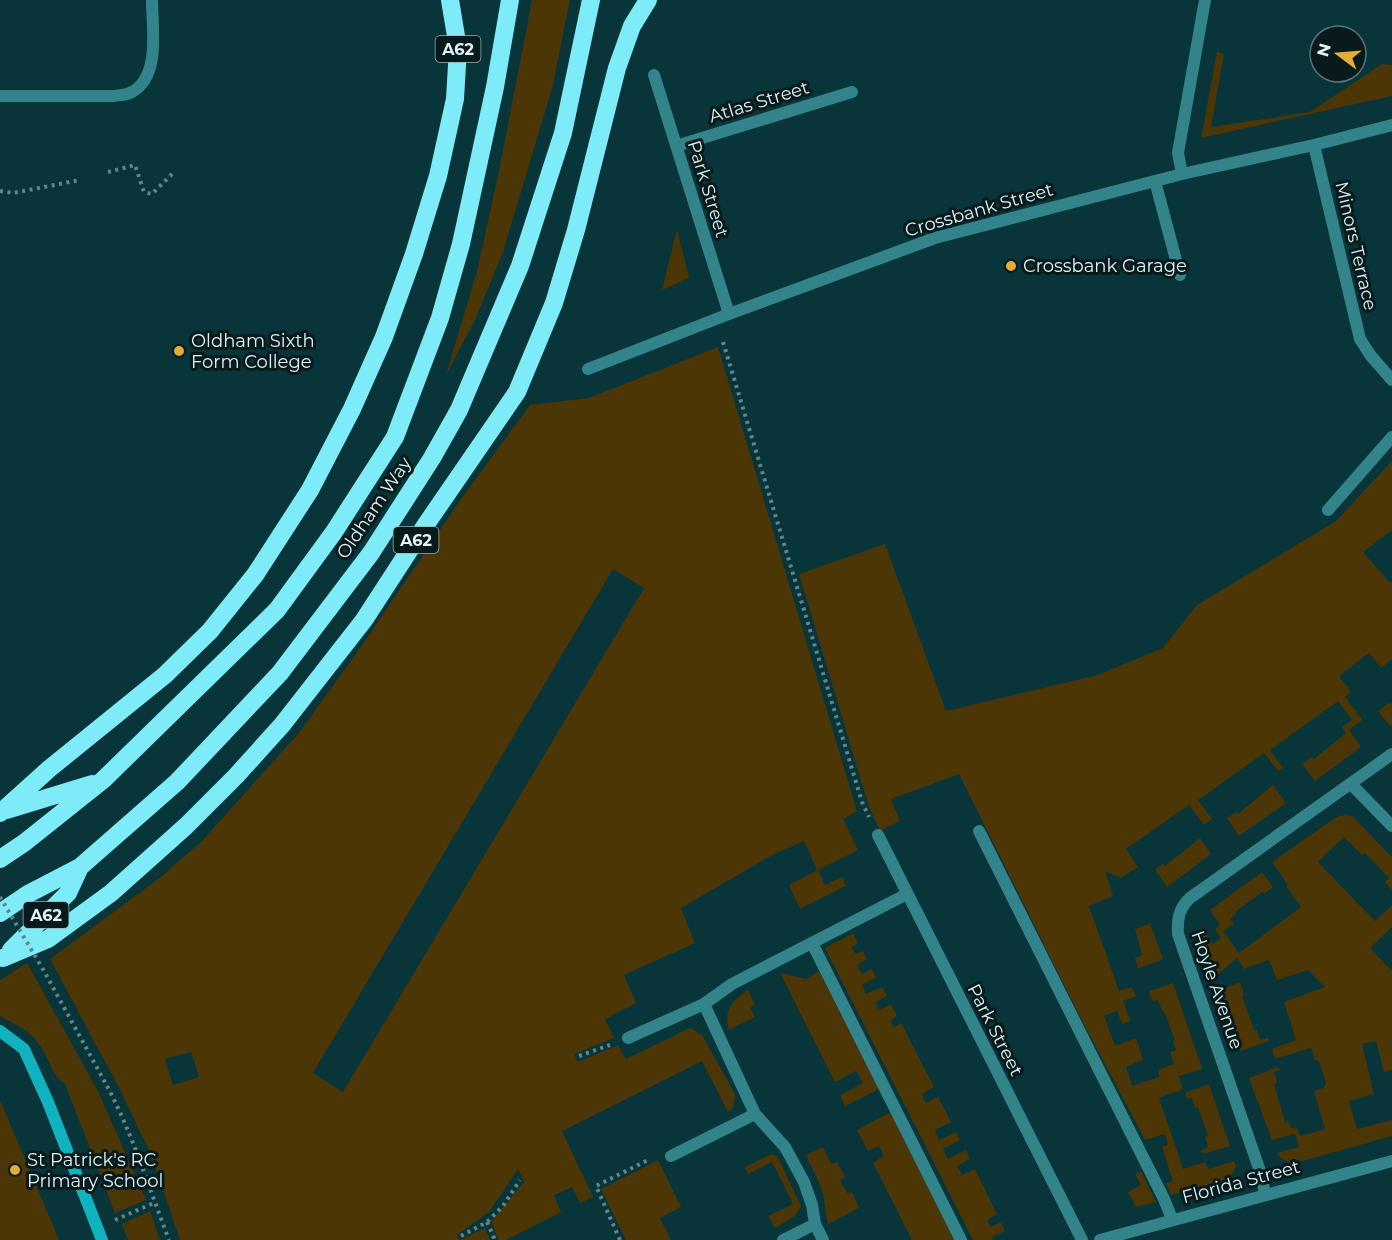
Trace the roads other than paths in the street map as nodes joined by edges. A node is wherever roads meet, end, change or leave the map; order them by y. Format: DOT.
graph roads {
  1 [pos="152,0"];
  2 [pos="450,0"];
  3 [pos="510,0"];
  4 [pos="591,0"];
  5 [pos="648,0"];
  6 [pos="1206,0"];
  7 [pos="654,75"];
  8 [pos="852,92"];
  9 [pos="0,96"];
  10 [pos="1392,125"];
  11 [pos="1314,145"];
  12 [pos="676,146"];
  13 [pos="1182,174"];
  14 [pos="1155,181"];
  15 [pos="1180,275"];
  16 [pos="729,314"];
  17 [pos="588,369"];
  18 [pos="1392,380"];
  19 [pos="1392,436"];
  20 [pos="1329,510"];
  21 [pos="1392,754"];
  22 [pos="103,780"];
  23 [pos="1351,784"];
  24 [pos="1,812"];
  25 [pos="1392,826"];
  26 [pos="979,831"];
  27 [pos="878,835"];
  28 [pos="0,859"];
  29 [pos="80,867"];
  30 [pos="907,894"];
  31 [pos="0,913"];
  32 [pos="812,943"];
  33 [pos="2,959"];
  34 [pos="704,1004"];
  35 [pos="0,1031"];
  36 [pos="628,1038"];
  37 [pos="755,1114"];
  38 [pos="671,1156"];
  39 [pos="1392,1161"];
  40 [pos="1265,1194"];
  41 [pos="1172,1219"];
  42 [pos="815,1224"];
  43 [pos="102,1240"];
  44 [pos="783,1240"];
  45 [pos="824,1240"];
  46 [pos="962,1240"];
  47 [pos="1082,1240"];
  48 [pos="1100,1240"];
  1 -- 9 [label="street"];
  2 -- 24 [label="highway, A62"];
  3 -- 22 [label="highway, Oldham Way / A62"];
  4 -- 29 [label="highway, Oldham Way / A62"];
  5 -- 33 [label="highway, A62"];
  6 -- 13 [label="street"];
  7 -- 12 [label="street, Park Street"];
  8 -- 12 [label="street, Atlas Street"];
  10 -- 11 [label="street, Crossbank Street"];
  11 -- 13 [label="street, Crossbank Street"];
  11 -- 18 [label="street, Minors Terrace"];
  12 -- 16 [label="street, Park Street"];
  13 -- 14 [label="street, Crossbank Street"];
  14 -- 15 [label="street"];
  14 -- 16 [label="street, Crossbank Street"];
  16 -- 17 [label="street, Crossbank Street"];
  19 -- 20 [label="street"];
  21 -- 23 [label="street, Hoyle Avenue"];
  22 -- 24 [label="highway"];
  22 -- 28 [label="highway, Oldham Way / A62"];
  23 -- 25 [label="street"];
  23 -- 40 [label="street, Hoyle Avenue"];
  26 -- 41 [label="street"];
  27 -- 30 [label="street, Park Street"];
  29 -- 31 [label="highway, Oldham Way"];
  29 -- 33 [label="highway, A62"];
  30 -- 32 [label="street"];
  30 -- 47 [label="street, Park Street"];
  32 -- 34 [label="street"];
  32 -- 46 [label="street"];
  34 -- 36 [label="street"];
  34 -- 37 [label="street"];
  35 -- 43 [label="street"];
  37 -- 38 [label="street"];
  37 -- 42 [label="street"];
  39 -- 40 [label="street, Florida Street"];
  40 -- 41 [label="street, Florida Street"];
  41 -- 48 [label="street, Florida Street"];
  42 -- 44 [label="street"];
  42 -- 45 [label="street"];
}
